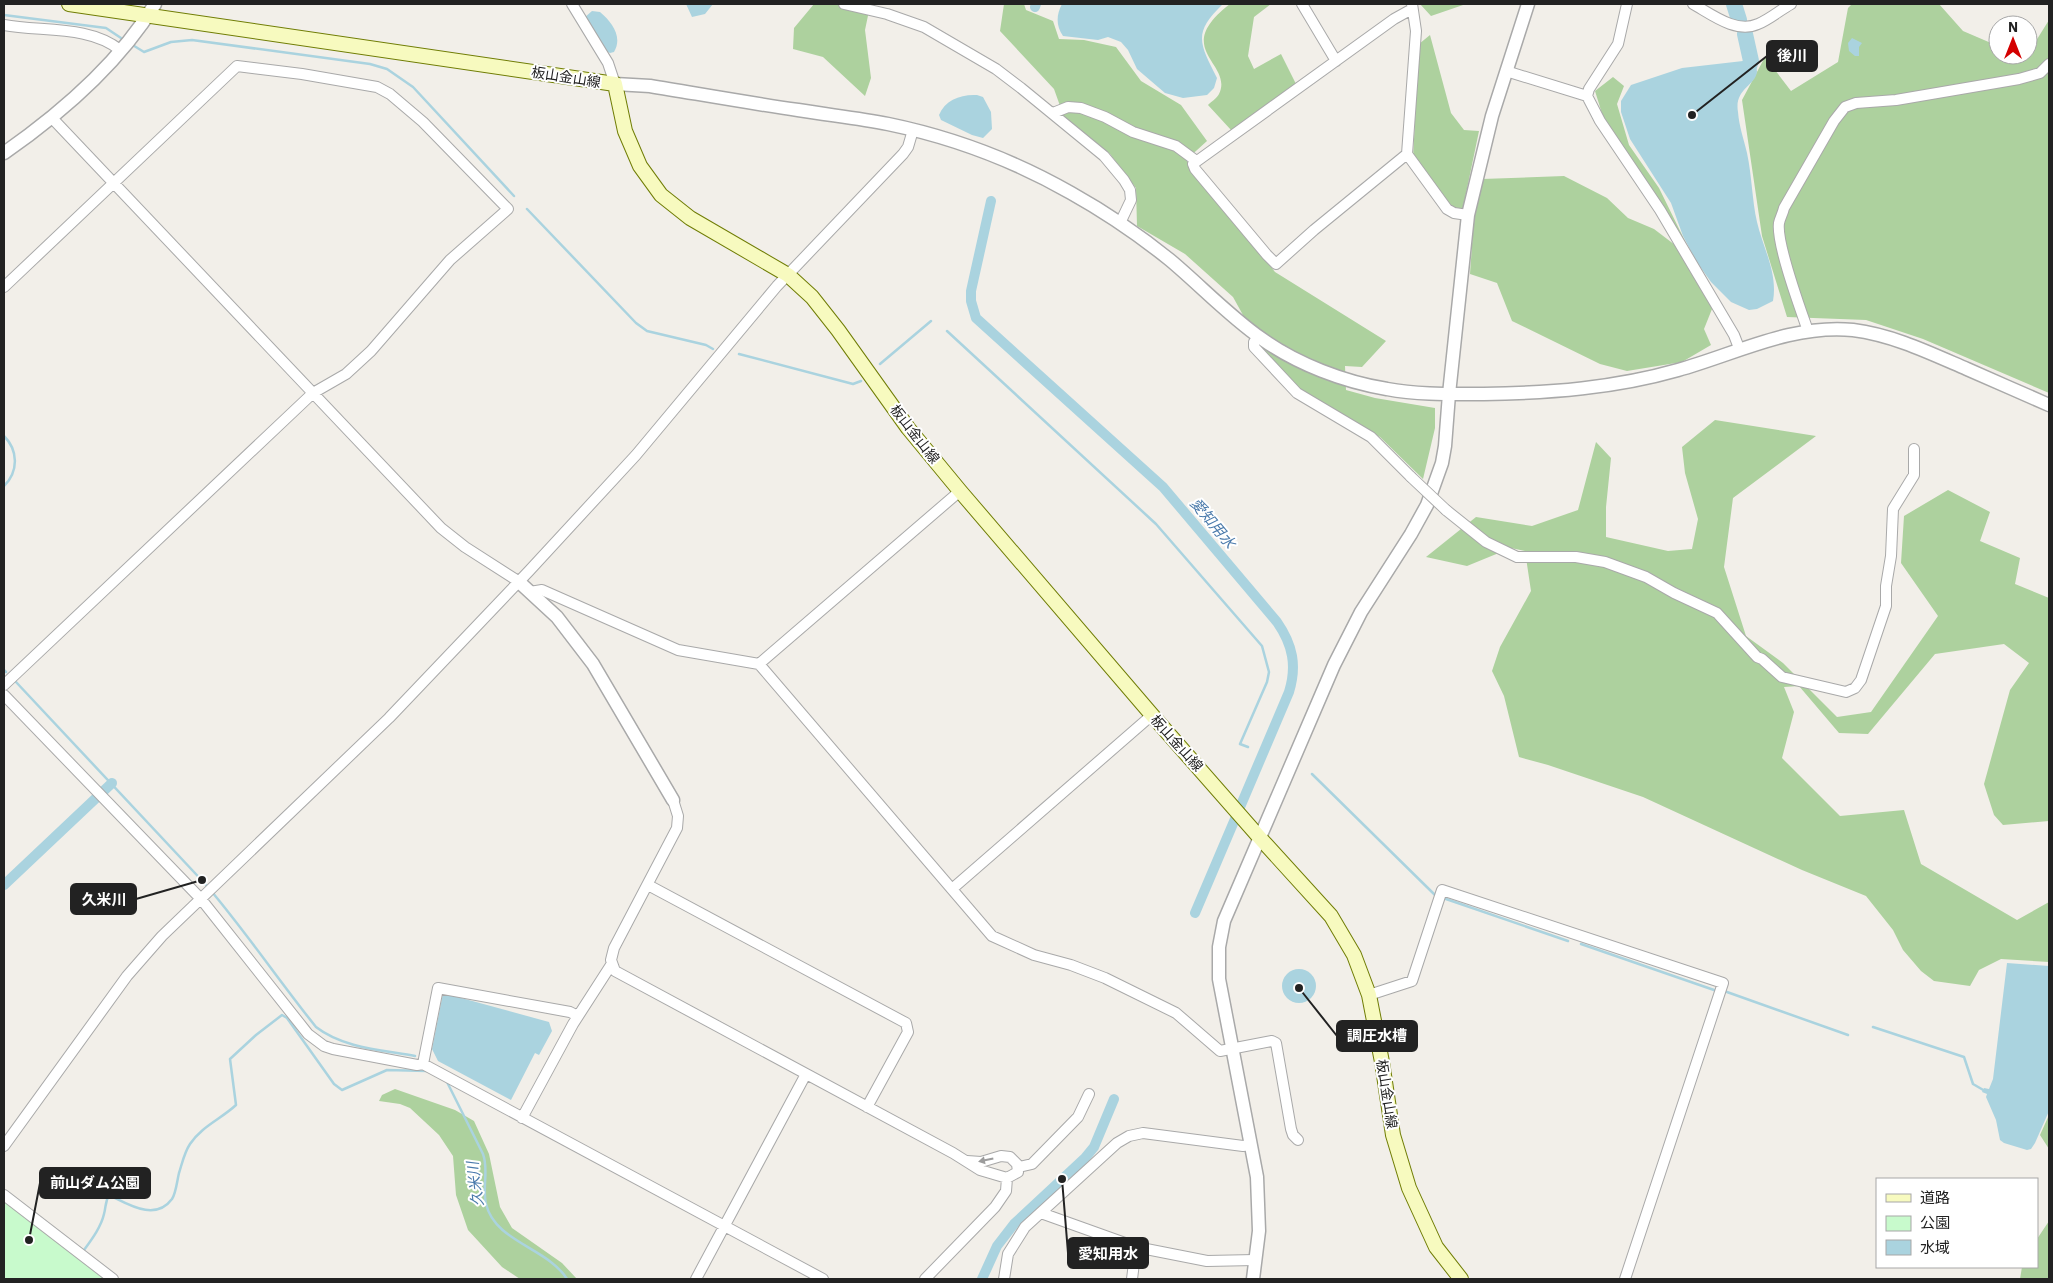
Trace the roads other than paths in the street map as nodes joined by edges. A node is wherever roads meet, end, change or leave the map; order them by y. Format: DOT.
graph roads {
  1 [pos="69,4"];
  2 [pos="572,4"];
  3 [pos="844,4"];
  4 [pos="1302,4"];
  5 [pos="1528,4"];
  6 [pos="1627,4"];
  7 [pos="1693,4"];
  8 [pos="1791,4"];
  9 [pos="864,6"];
  10 [pos="1412,6"];
  11 [pos="152,10"];
  12 [pos="4,24"];
  13 [pos="120,50"];
  14 [pos="1336,61"];
  15 [pos="2049,64"];
  16 [pos="1506,71"];
  17 [pos="615,84"];
  18 [pos="1587,96"];
  19 [pos="1052,114"];
  20 [pos="52,118"];
  21 [pos="913,130"];
  22 [pos="4,153"];
  23 [pos="1408,154"];
  24 [pos="1192,164"];
  25 [pos="114,182"];
  26 [pos="1468,215"];
  27 [pos="1120,223"];
  28 [pos="788,275"];
  29 [pos="4,287"];
  30 [pos="1808,331"];
  31 [pos="1258,336"];
  32 [pos="1739,348"];
  33 [pos="313,393"];
  34 [pos="1449,394"];
  35 [pos="2049,405"];
  36 [pos="1914,449"];
  37 [pos="960,492"];
  38 [pos="518,581"];
  39 [pos="530,592"];
  40 [pos="759,664"];
  41 [pos="4,685"];
  42 [pos="4,695"];
  43 [pos="1152,715"];
  44 [pos="673,800"];
  45 [pos="1260,838"];
  46 [pos="648,885"];
  47 [pos="952,889"];
  48 [pos="202,898"];
  49 [pos="611,964"];
  50 [pos="1369,995"];
  51 [pos="578,1016"];
  52 [pos="1232,1049"];
  53 [pos="424,1064"];
  54 [pos="806,1074"];
  55 [pos="1089,1094"];
  56 [pos="867,1107"];
  57 [pos="522,1118"];
  58 [pos="1298,1140"];
  59 [pos="1251,1145"];
  60 [pos="4,1146"];
  61 [pos="967,1161"];
  62 [pos="1018,1167"];
  63 [pos="1007,1178"];
  64 [pos="4,1195"];
  65 [pos="1040,1213"];
  66 [pos="724,1227"];
  67 [pos="1136,1247"];
  68 [pos="1255,1260"];
  69 [pos="113,1279"];
  70 [pos="696,1279"];
  71 [pos="823,1279"];
  72 [pos="925,1279"];
  73 [pos="1004,1279"];
  74 [pos="1132,1279"];
  75 [pos="1253,1279"];
  76 [pos="1461,1279"];
  77 [pos="1625,1279"];
  1 -- 11 [label="main road, 板山金山線"];
  2 -- 17 [label="street"];
  3 -- 9 [label="street"];
  4 -- 14 [label="street"];
  5 -- 16 [label="street"];
  6 -- 18 [label="street"];
  7 -- 8 [label="street"];
  9 -- 19 [label="street"];
  10 -- 14 [label="street"];
  10 -- 23 [label="street"];
  11 -- 13 [label="street"];
  11 -- 17 [label="main road, 板山金山線"];
  12 -- 13 [label="street"];
  13 -- 20 [label="street"];
  14 -- 24 [label="street"];
  15 -- 30 [label="street"];
  16 -- 18 [label="street"];
  16 -- 26 [label="street"];
  17 -- 21 [label="street"];
  17 -- 28 [label="main road, 板山金山線"];
  18 -- 32 [label="street"];
  19 -- 24 [label="street"];
  19 -- 27 [label="street"];
  20 -- 22 [label="street"];
  20 -- 25 [label="street"];
  21 -- 27 [label="street"];
  21 -- 28 [label="street"];
  23 -- 24 [label="street"];
  23 -- 26 [label="street"];
  25 -- 29 [label="street"];
  25 -- 33 [label="street"];
  25 -- 33 [label="street"];
  26 -- 34 [label="street"];
  27 -- 31 [label="street"];
  28 -- 37 [label="main road, 板山金山線"];
  28 -- 38 [label="street"];
  30 -- 32 [label="street"];
  30 -- 35 [label="street"];
  31 -- 34 [label="street"];
  31 -- 36 [label="street, bridge"];
  32 -- 34 [label="street"];
  33 -- 38 [label="street"];
  33 -- 41 [label="street"];
  34 -- 45 [label="street"];
  37 -- 40 [label="street"];
  37 -- 43 [label="main road, 板山金山線"];
  38 -- 39 [label="street"];
  38 -- 48 [label="street"];
  39 -- 40 [label="street"];
  39 -- 44 [label="street"];
  40 -- 47 [label="street"];
  42 -- 48 [label="street"];
  43 -- 45 [label="main road, 板山金山線"];
  43 -- 47 [label="street"];
  44 -- 46 [label="street"];
  45 -- 50 [label="main road, 板山金山線"];
  45 -- 52 [label="street"];
  46 -- 49 [label="street"];
  46 -- 56 [label="street"];
  47 -- 52 [label="street"];
  48 -- 53 [label="street"];
  48 -- 60 [label="street"];
  49 -- 51 [label="street"];
  49 -- 54 [label="street"];
  50 -- 76 [label="main road, 板山金山線"];
  50 -- 77 [label="street"];
  51 -- 53 [label="street"];
  51 -- 57 [label="street"];
  52 -- 58 [label="street"];
  52 -- 59 [label="street"];
  53 -- 57 [label="street"];
  54 -- 56 [label="street"];
  54 -- 66 [label="street"];
  55 -- 62 [label="street"];
  56 -- 61 [label="street"];
  57 -- 66 [label="street"];
  59 -- 65 [label="street"];
  59 -- 68 [label="street"];
  62 -- 61 [label="street, one-way"];
  61 -- 63 [label="street"];
  62 -- 63 [label="street"];
  63 -- 72 [label="street"];
  64 -- 69 [label="street"];
  65 -- 67 [label="street"];
  65 -- 73 [label="street"];
  66 -- 70 [label="street"];
  66 -- 71 [label="street"];
  67 -- 68 [label="street"];
  67 -- 74 [label="street"];
  68 -- 75 [label="street"];
}
